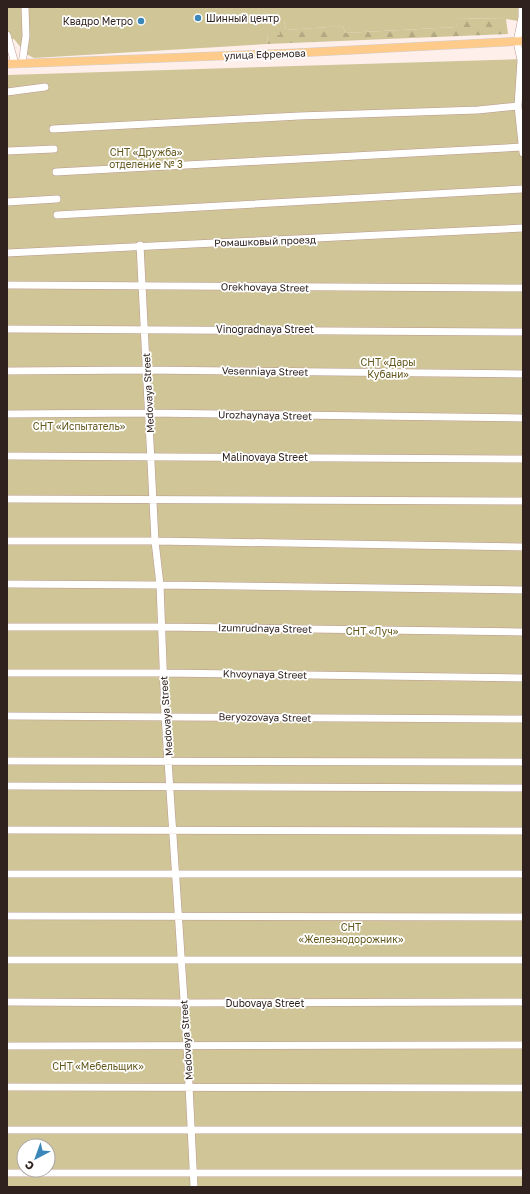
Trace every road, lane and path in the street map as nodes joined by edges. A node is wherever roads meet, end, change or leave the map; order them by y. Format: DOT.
graph roads {
  1 [pos="25,7"];
  2 [pos="522,7"];
  3 [pos="7,35"];
  4 [pos="520,41"];
  5 [pos="15,64"];
  6 [pos="45,86"];
  7 [pos="7,92"];
  8 [pos="518,106"];
  9 [pos="53,129"];
  10 [pos="54,149"];
  11 [pos="523,150"];
  12 [pos="7,151"];
  13 [pos="56,172"];
  14 [pos="523,189"];
  15 [pos="58,199"];
  16 [pos="7,202"];
  17 [pos="57,215"];
  18 [pos="523,228"];
  19 [pos="140,245"];
  20 [pos="7,253"];
  21 [pos="7,286"];
  22 [pos="142,286"];
  23 [pos="523,288"];
  24 [pos="145,328"];
  25 [pos="7,329"];
  26 [pos="523,332"];
  27 [pos="146,370"];
  28 [pos="7,371"];
  29 [pos="523,374"];
  30 [pos="149,413"];
  31 [pos="7,414"];
  32 [pos="523,418"];
  33 [pos="7,456"];
  34 [pos="151,456"];
  35 [pos="523,459"];
  36 [pos="7,499"];
  37 [pos="154,499"];
  38 [pos="523,501"];
  39 [pos="7,541"];
  40 [pos="156,541"];
  41 [pos="523,547"];
  42 [pos="7,584"];
  43 [pos="160,584"];
  44 [pos="523,590"];
  45 [pos="7,627"];
  46 [pos="161,627"];
  47 [pos="523,632"];
  48 [pos="7,673"];
  49 [pos="163,673"];
  50 [pos="523,678"];
  51 [pos="7,716"];
  52 [pos="165,716"];
  53 [pos="523,719"];
  54 [pos="169,760"];
  55 [pos="7,761"];
  56 [pos="523,762"];
  57 [pos="7,786"];
  58 [pos="170,788"];
  59 [pos="523,788"];
  60 [pos="7,830"];
  61 [pos="173,831"];
  62 [pos="523,831"];
  63 [pos="7,874"];
  64 [pos="175,874"];
  65 [pos="523,874"];
  66 [pos="7,916"];
  67 [pos="178,916"];
  68 [pos="523,918"];
  69 [pos="7,960"];
  70 [pos="182,960"];
  71 [pos="523,960"];
  72 [pos="7,1002"];
  73 [pos="523,1002"];
  74 [pos="184,1003"];
  75 [pos="187,1045"];
  76 [pos="523,1045"];
  77 [pos="7,1046"];
  78 [pos="7,1087"];
  79 [pos="189,1088"];
  80 [pos="523,1088"];
  81 [pos="7,1130"];
  82 [pos="523,1130"];
  83 [pos="191,1131"];
  84 [pos="7,1173"];
  85 [pos="523,1173"];
  86 [pos="193,1174"];
  87 [pos="194,1187"];
  1 -- 5 [label="street"];
  2 -- 4 [label="street"];
  3 -- 5 [label="street"];
  4 -- 5 [label="main road, улица Ефремова"];
  4 -- 8 [label="street"];
  6 -- 7 [label="street"];
  8 -- 9 [label="street"];
  8 -- 11 [label="street"];
  10 -- 12 [label="street"];
  11 -- 13 [label="street"];
  14 -- 17 [label="street"];
  15 -- 16 [label="street"];
  18 -- 19 [label="street, Ромашковый проезд"];
  19 -- 20 [label="street, Ромашковый проезд"];
  19 -- 22 [label="street, Medovaya Street"];
  21 -- 22 [label="street, Orekhovaya Street"];
  22 -- 23 [label="street, Orekhovaya Street"];
  22 -- 24 [label="street, Medovaya Street"];
  24 -- 25 [label="street, Vinogradnaya Street"];
  24 -- 26 [label="street, Vinogradnaya Street"];
  24 -- 27 [label="street, Medovaya Street"];
  27 -- 28 [label="street, Vesenniaya Street"];
  27 -- 29 [label="street, Vesenniaya Street"];
  27 -- 30 [label="street, Medovaya Street"];
  30 -- 31 [label="street, Urozhaynaya Street"];
  30 -- 32 [label="street, Urozhaynaya Street"];
  30 -- 34 [label="street, Medovaya Street"];
  33 -- 34 [label="street, Malinovaya Street"];
  34 -- 35 [label="street, Malinovaya Street"];
  34 -- 37 [label="street, Medovaya Street"];
  36 -- 37 [label="street"];
  37 -- 38 [label="street"];
  37 -- 40 [label="street, Medovaya Street"];
  39 -- 40 [label="street"];
  40 -- 41 [label="street"];
  40 -- 43 [label="street, Medovaya Street"];
  42 -- 43 [label="street"];
  43 -- 44 [label="street"];
  43 -- 46 [label="street, Medovaya Street"];
  45 -- 46 [label="street, Izumrudnaya Street"];
  46 -- 47 [label="street, Izumrudnaya Street"];
  46 -- 49 [label="street, Medovaya Street"];
  48 -- 49 [label="street, Khvoynaya Street"];
  49 -- 50 [label="street, Khvoynaya Street"];
  49 -- 52 [label="street, Medovaya Street"];
  51 -- 52 [label="street, Beryozovaya Street"];
  52 -- 53 [label="street, Beryozovaya Street"];
  52 -- 54 [label="street, Medovaya Street"];
  54 -- 55 [label="street"];
  54 -- 56 [label="street"];
  54 -- 58 [label="street, Medovaya Street"];
  57 -- 58 [label="street"];
  58 -- 59 [label="street"];
  58 -- 61 [label="street, Medovaya Street"];
  60 -- 61 [label="street"];
  61 -- 62 [label="street"];
  61 -- 64 [label="street, Medovaya Street"];
  63 -- 64 [label="street"];
  64 -- 65 [label="street"];
  64 -- 67 [label="street, Medovaya Street"];
  66 -- 67 [label="street"];
  67 -- 68 [label="street"];
  67 -- 70 [label="street, Medovaya Street"];
  69 -- 70 [label="street"];
  70 -- 71 [label="street"];
  70 -- 74 [label="street, Medovaya Street"];
  72 -- 74 [label="street, Dubovaya Street"];
  73 -- 74 [label="street, Dubovaya Street"];
  74 -- 75 [label="street, Medovaya Street"];
  75 -- 76 [label="street"];
  75 -- 77 [label="street"];
  75 -- 79 [label="street, Medovaya Street"];
  78 -- 79 [label="street"];
  79 -- 80 [label="street"];
  79 -- 83 [label="street, Medovaya Street"];
  81 -- 83 [label="street"];
  82 -- 83 [label="street"];
  83 -- 86 [label="street, Medovaya Street"];
  84 -- 86 [label="street"];
  85 -- 86 [label="street"];
  86 -- 87 [label="street, Medovaya Street"];
}
